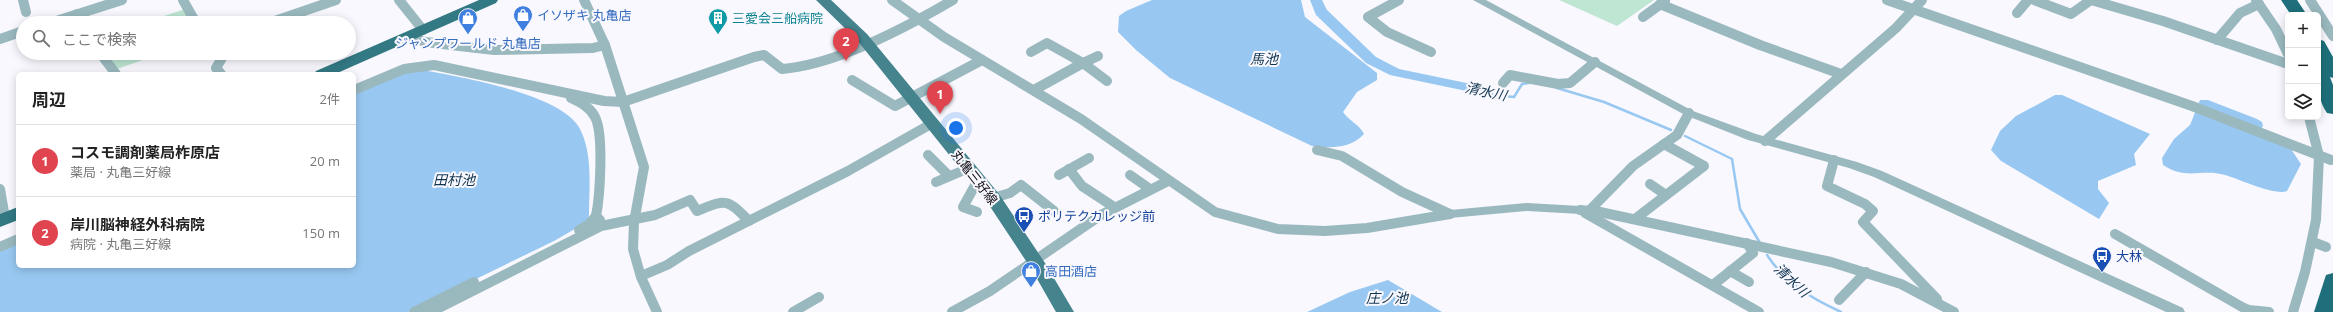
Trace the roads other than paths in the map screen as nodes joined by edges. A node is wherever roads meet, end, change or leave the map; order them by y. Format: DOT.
graph roads {
  1 [pos="23,0"];
  2 [pos="122,0"];
  3 [pos="183,0"];
  4 [pos="336,0"];
  5 [pos="399,0"];
  6 [pos="491,0"];
  7 [pos="505,0"];
  8 [pos="584,0"];
  9 [pos="823,0"];
  10 [pos="892,0"];
  11 [pos="953,0"];
  12 [pos="1399,0"];
  13 [pos="1478,0"];
  14 [pos="1888,0"];
  15 [pos="1922,0"];
  16 [pos="2028,0"];
  17 [pos="2034,0"];
  18 [pos="2279,0"];
  19 [pos="2289,0"];
  20 [pos="2310,0"];
  21 [pos="1663,2"];
  22 [pos="2257,2"];
  23 [pos="1915,8"];
  24 [pos="26,12"];
  25 [pos="2286,12"];
  26 [pos="2297,12"];
  27 [pos="2017,13"];
  28 [pos="77,14"];
  29 [pos="71,16"];
  30 [pos="192,16"];
  31 [pos="289,16"];
  32 [pos="1643,17"];
  33 [pos="920,20"];
  34 [pos="16,33"];
  35 [pos="420,34"];
  36 [pos="2333,36"];
  37 [pos="0,38"];
  38 [pos="2217,40"];
  39 [pos="866,42"];
  40 [pos="605,45"];
  41 [pos="2285,48"];
  42 [pos="2320,48"];
  43 [pos="1031,52"];
  44 [pos="1431,52"];
  45 [pos="1098,56"];
  46 [pos="105,60"];
  47 [pos="221,60"];
  48 [pos="982,60"];
  49 [pos="1595,62"];
  50 [pos="1083,63"];
  51 [pos="2285,63"];
  52 [pos="114,72"];
  53 [pos="219,72"];
  54 [pos="327,72"];
  55 [pos="340,72"];
  56 [pos="2333,73"];
  57 [pos="1841,74"];
  58 [pos="2321,75"];
  59 [pos="852,80"];
  60 [pos="1107,81"];
  61 [pos="1503,83"];
  62 [pos="530,87"];
  63 [pos="356,89"];
  64 [pos="1034,90"];
  65 [pos="911,98"];
  66 [pos="623,102"];
  67 [pos="2333,109"];
  68 [pos="1689,113"];
  69 [pos="2310,120"];
  70 [pos="931,124"];
  71 [pos="1765,141"];
  72 [pos="1664,144"];
  73 [pos="1317,150"];
  74 [pos="928,155"];
  75 [pos="2319,156"];
  76 [pos="1089,158"];
  77 [pos="1834,160"];
  78 [pos="2331,160"];
  79 [pos="1069,169"];
  80 [pos="974,174"];
  81 [pos="1059,175"];
  82 [pos="1131,175"];
  83 [pos="949,176"];
  84 [pos="1168,180"];
  85 [pos="936,182"];
  86 [pos="1650,184"];
  87 [pos="0,189"];
  88 [pos="1150,189"];
  89 [pos="1666,195"];
  90 [pos="993,198"];
  91 [pos="1114,207"];
  92 [pos="1054,210"];
  93 [pos="1584,210"];
  94 [pos="977,212"];
  95 [pos="8,213"];
  96 [pos="1450,214"];
  97 [pos="596,216"];
  98 [pos="1635,219"];
  99 [pos="634,220"];
  100 [pos="749,221"];
  101 [pos="606,224"];
  102 [pos="2115,234"];
  103 [pos="16,240"];
  104 [pos="2313,242"];
  105 [pos="1747,243"];
  106 [pos="0,247"];
  107 [pos="2326,247"];
  108 [pos="1035,261"];
  109 [pos="1730,271"];
  110 [pos="1866,272"];
  111 [pos="641,276"];
  112 [pos="2333,280"];
  113 [pos="1749,282"];
  114 [pos="1713,285"];
  115 [pos="819,297"];
  116 [pos="1839,300"];
  117 [pos="1941,304"];
  118 [pos="414,312"];
  119 [pos="431,312"];
  120 [pos="657,312"];
  121 [pos="793,312"];
  122 [pos="952,312"];
  123 [pos="1066,312"];
  124 [pos="1759,312"];
  125 [pos="1954,312"];
  126 [pos="2178,312"];
  127 [pos="2269,312"];
  128 [pos="2293,312"];
  129 [pos="2324,312"];
  1 -- 24 [label="street"];
  2 -- 28 [label="street"];
  3 -- 30 [label="street"];
  4 -- 31 [label="street"];
  5 -- 35 [label="street"];
  6 -- 35 [label="highway"];
  7 -- 35 [label="highway"];
  8 -- 40 [label="street"];
  9 -- 39 [label="main road, 丸亀三好線"];
  10 -- 33 [label="street"];
  11 -- 33 [label="street"];
  12 -- 44 [label="street"];
  13 -- 49 [label="street"];
  14 -- 23 [label="street"];
  15 -- 23 [label="street"];
  16 -- 27 [label="street"];
  17 -- 38 [label="street"];
  18 -- 25 [label="highway"];
  19 -- 26 [label="highway"];
  20 -- 36 [label="street"];
  21 -- 32 [label="street"];
  21 -- 57 [label="street"];
  22 -- 38 [label="street"];
  22 -- 41 [label="street"];
  23 -- 57 [label="street"];
  23 -- 75 [label="street"];
  28 -- 29 [label="street"];
  33 -- 39 [label="street"];
  33 -- 48 [label="street"];
  34 -- 37 [label="street"];
  35 -- 40 [label="street"];
  35 -- 54 [label="highway"];
  35 -- 55 [label="highway"];
  38 -- 51 [label="street"];
  39 -- 65 [label="main road, 丸亀三好線"];
  39 -- 66 [label="street"];
  40 -- 66 [label="street"];
  42 -- 56 [label="highway"];
  43 -- 50 [label="street"];
  45 -- 50 [label="street"];
  46 -- 52 [label="street"];
  47 -- 53 [label="street"];
  48 -- 64 [label="street"];
  48 -- 65 [label="street"];
  49 -- 61 [label="street"];
  49 -- 68 [label="street"];
  50 -- 60 [label="street"];
  50 -- 64 [label="street"];
  57 -- 71 [label="street"];
  58 -- 67 [label="highway"];
  59 -- 65 [label="street"];
  62 -- 63 [label="street"];
  62 -- 66 [label="street"];
  62 -- 97 [label="street"];
  64 -- 84 [label="street"];
  65 -- 70 [label="main road, 丸亀三好線"];
  66 -- 99 [label="street"];
  68 -- 71 [label="street"];
  68 -- 72 [label="street"];
  69 -- 75 [label="street"];
  70 -- 80 [label="main road, 丸亀三好線"];
  70 -- 100 [label="street"];
  71 -- 77 [label="street"];
  72 -- 89 [label="street"];
  72 -- 93 [label="street"];
  73 -- 96 [label="street"];
  74 -- 83 [label="street"];
  75 -- 78 [label="street"];
  75 -- 104 [label="street"];
  76 -- 79 [label="street"];
  77 -- 117 [label="street"];
  77 -- 126 [label="street"];
  79 -- 81 [label="street"];
  79 -- 91 [label="street"];
  80 -- 83 [label="street"];
  80 -- 90 [label="main road, 丸亀三好線"];
  80 -- 94 [label="street"];
  82 -- 88 [label="street"];
  83 -- 85 [label="street"];
  84 -- 88 [label="street"];
  84 -- 96 [label="street"];
  86 -- 89 [label="street"];
  87 -- 95 [label="street"];
  88 -- 91 [label="street"];
  89 -- 98 [label="street"];
  90 -- 92 [label="street"];
  90 -- 108 [label="main road, 丸亀三好線"];
  91 -- 108 [label="street"];
  93 -- 96 [label="street"];
  93 -- 98 [label="street"];
  93 -- 114 [label="street"];
  97 -- 101 [label="street"];
  97 -- 118 [label="street"];
  98 -- 105 [label="street"];
  99 -- 100 [label="street"];
  99 -- 101 [label="street"];
  99 -- 111 [label="street"];
  100 -- 111 [label="street"];
  101 -- 119 [label="street"];
  102 -- 127 [label="street"];
  103 -- 106 [label="street"];
  104 -- 107 [label="street"];
  104 -- 128 [label="street"];
  105 -- 109 [label="street"];
  105 -- 110 [label="street"];
  108 -- 122 [label="street"];
  108 -- 123 [label="main road, 丸亀三好線"];
  109 -- 113 [label="street"];
  109 -- 114 [label="street"];
  110 -- 116 [label="street"];
  110 -- 117 [label="street"];
  111 -- 120 [label="street"];
  112 -- 129 [label="highway"];
  114 -- 124 [label="street"];
  115 -- 121 [label="street"];
  117 -- 125 [label="street"];
}
